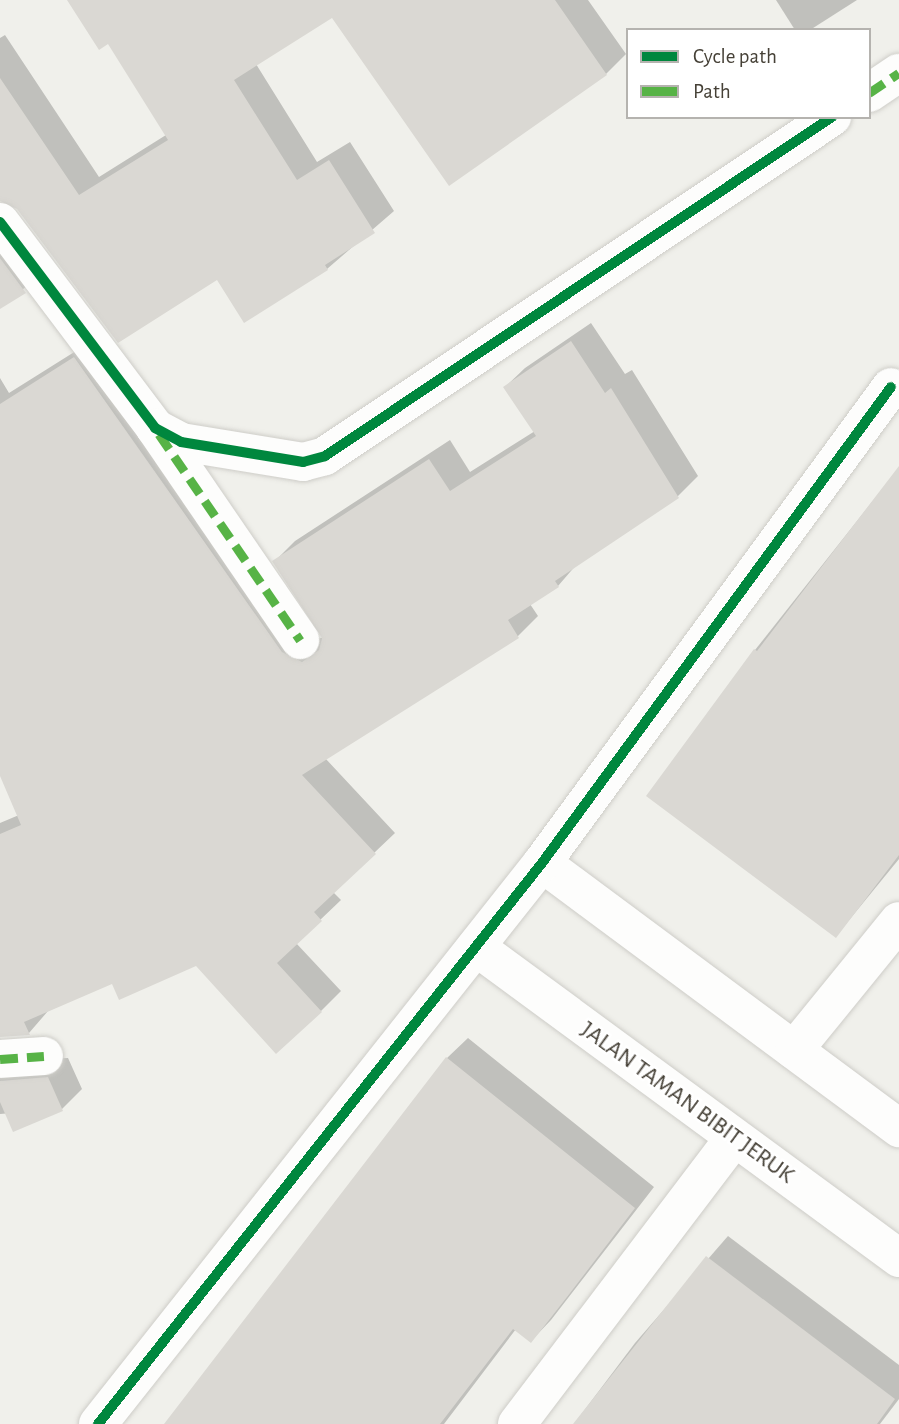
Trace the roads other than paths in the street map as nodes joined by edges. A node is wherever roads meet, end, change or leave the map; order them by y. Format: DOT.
graph roads {
  1 [pos="899,73"];
  2 [pos="871,92"];
  3 [pos="829,119"];
  4 [pos="0,222"];
  5 [pos="891,387"];
  6 [pos="155,428"];
  7 [pos="300,640"];
  8 [pos="542,863"];
  9 [pos="899,921"];
  10 [pos="476,947"];
  11 [pos="794,1050"];
  12 [pos="44,1056"];
  13 [pos="0,1059"];
  14 [pos="899,1128"];
  15 [pos="734,1138"];
  16 [pos="899,1258"];
  17 [pos="98,1424"];
  18 [pos="517,1424"];
  1 -- 2 [label="street"];
  3 -- 6 [label="street"];
  4 -- 6 [label="street"];
  5 -- 8 [label="street"];
  6 -- 7 [label="street"];
  8 -- 10 [label="street"];
  8 -- 11 [label="street"];
  9 -- 11 [label="street"];
  10 -- 15 [label="street, JALAN TAMAN BIBIT JERUK"];
  10 -- 17 [label="street"];
  11 -- 14 [label="street"];
  12 -- 13 [label="street"];
  15 -- 16 [label="street, JALAN TAMAN BIBIT JERUK"];
  15 -- 18 [label="street"];
}
